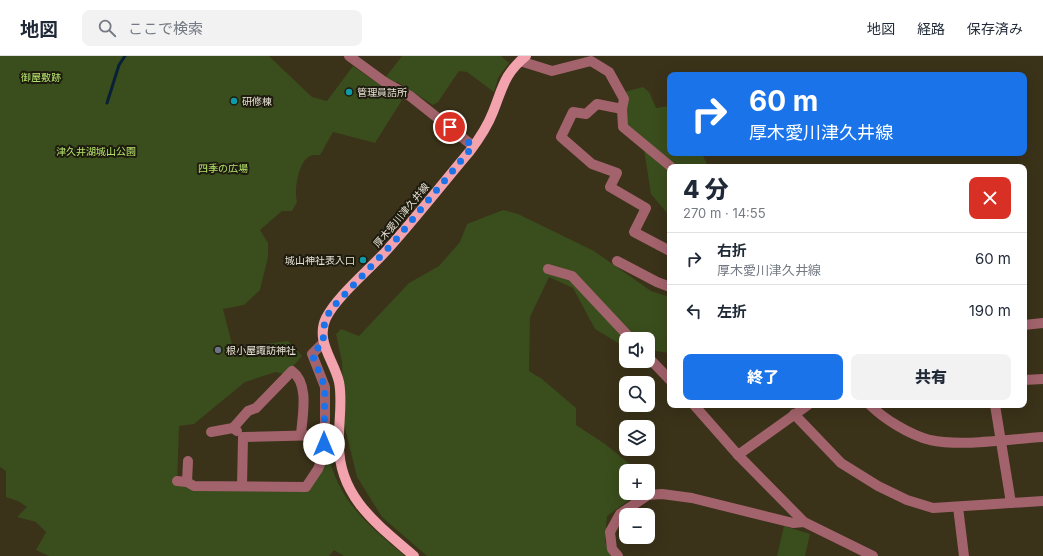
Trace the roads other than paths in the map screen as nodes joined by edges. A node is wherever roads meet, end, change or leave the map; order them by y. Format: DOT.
graph roads {
  1 [pos="349,56"];
  2 [pos="523,58"];
  3 [pos="622,109"];
  4 [pos="473,146"];
  5 [pos="668,164"];
  6 [pos="667,249"];
  7 [pos="617,261"];
  8 [pos="548,269"];
  9 [pos="667,286"];
  10 [pos="1043,323"];
  11 [pos="1027,325"];
  12 [pos="624,332"];
  13 [pos="323,343"];
  14 [pos="655,364"];
  15 [pos="667,377"];
  16 [pos="1043,379"];
  17 [pos="1027,380"];
  18 [pos="701,408"];
  19 [pos="803,408"];
  20 [pos="873,408"];
  21 [pos="996,408"];
  22 [pos="794,414"];
  23 [pos="233,428"];
  24 [pos="211,432"];
  25 [pos="301,435"];
  26 [pos="324,435"];
  27 [pos="243,437"];
  28 [pos="1043,437"];
  29 [pos="1001,440"];
  30 [pos="738,455"];
  31 [pos="188,462"];
  32 [pos="242,486"];
  33 [pos="1043,501"];
  34 [pos="1012,503"];
  35 [pos="958,507"];
  36 [pos="804,522"];
  37 [pos="414,556"];
  38 [pos="618,556"];
  39 [pos="873,556"];
  40 [pos="964,556"];
  1 -- 4 [label="street"];
  2 -- 3 [label="street"];
  2 -- 4 [label="main road, 厚木愛川津久井線"];
  3 -- 5 [label="street"];
  3 -- 6 [label="street"];
  4 -- 13 [label="main road, 厚木愛川津久井線"];
  7 -- 9 [label="street"];
  8 -- 12 [label="street"];
  10 -- 11 [label="street"];
  13 -- 26 [label="street"];
  13 -- 37 [label="main road, 厚木愛川津久井線"];
  14 -- 15 [label="street"];
  16 -- 17 [label="street"];
  18 -- 30 [label="street"];
  19 -- 22 [label="street"];
  20 -- 29 [label="street"];
  21 -- 29 [label="street"];
  22 -- 30 [label="street"];
  22 -- 35 [label="street"];
  23 -- 24 [label="street"];
  23 -- 25 [label="street"];
  23 -- 27 [label="street"];
  25 -- 26 [label="street"];
  25 -- 27 [label="street"];
  26 -- 32 [label="street"];
  27 -- 32 [label="street"];
  28 -- 29 [label="street"];
  29 -- 34 [label="street"];
  30 -- 36 [label="street"];
  31 -- 32 [label="street"];
  33 -- 34 [label="street"];
  34 -- 35 [label="street"];
  35 -- 40 [label="street"];
  36 -- 38 [label="street"];
  36 -- 39 [label="street"];
}
